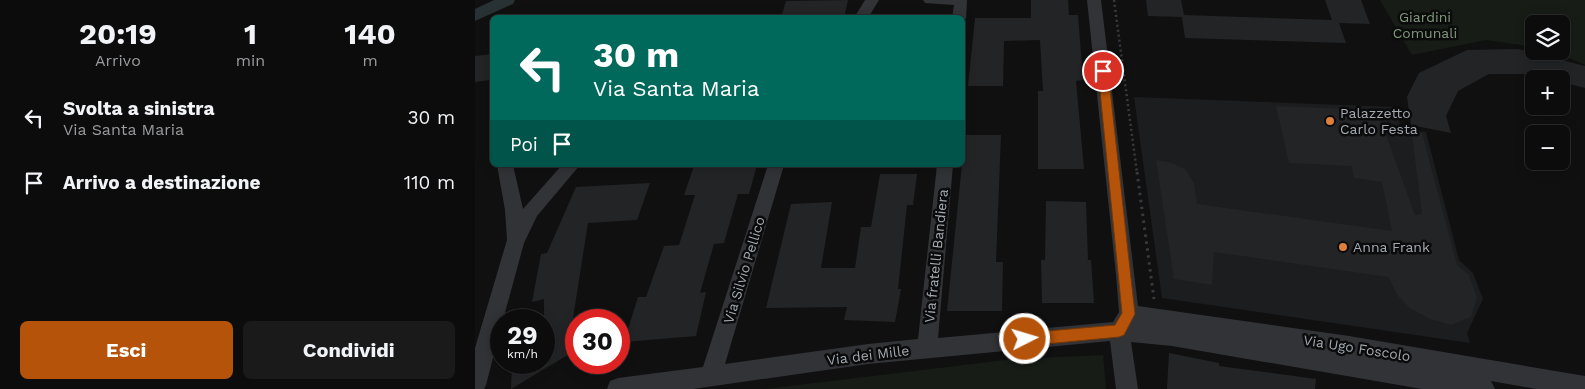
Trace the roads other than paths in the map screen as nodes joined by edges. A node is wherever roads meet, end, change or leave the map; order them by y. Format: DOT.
graph roads {
  1 [pos="872,0"];
  2 [pos="930,0"];
  3 [pos="1094,0"];
  4 [pos="863,15"];
  5 [pos="959,15"];
  6 [pos="505,167"];
  7 [pos="570,167"];
  8 [pos="775,167"];
  9 [pos="945,167"];
  10 [pos="515,242"];
  11 [pos="1124,322"];
  12 [pos="927,348"];
  13 [pos="711,376"];
  14 [pos="475,385"];
  15 [pos="1585,387"];
  16 [pos="618,389"];
  17 [pos="1127,389"];
  18 [pos="1484,389"];
  1 -- 4 [label="street"];
  2 -- 5 [label="street"];
  3 -- 11 [label="street"];
  6 -- 10 [label="street"];
  7 -- 10 [label="street"];
  8 -- 13 [label="street, Via Silvio Pellico"];
  9 -- 12 [label="street, Via fratelli Bandiera"];
  10 -- 14 [label="street"];
  11 -- 12 [label="street, Via dei Mille"];
  11 -- 15 [label="street, Via Ugo Foscolo"];
  11 -- 17 [label="street"];
  11 -- 18 [label="street, Via Ugo Foscolo"];
  12 -- 13 [label="street, Via dei Mille"];
  13 -- 16 [label="street, Via dei Mille"];
}
